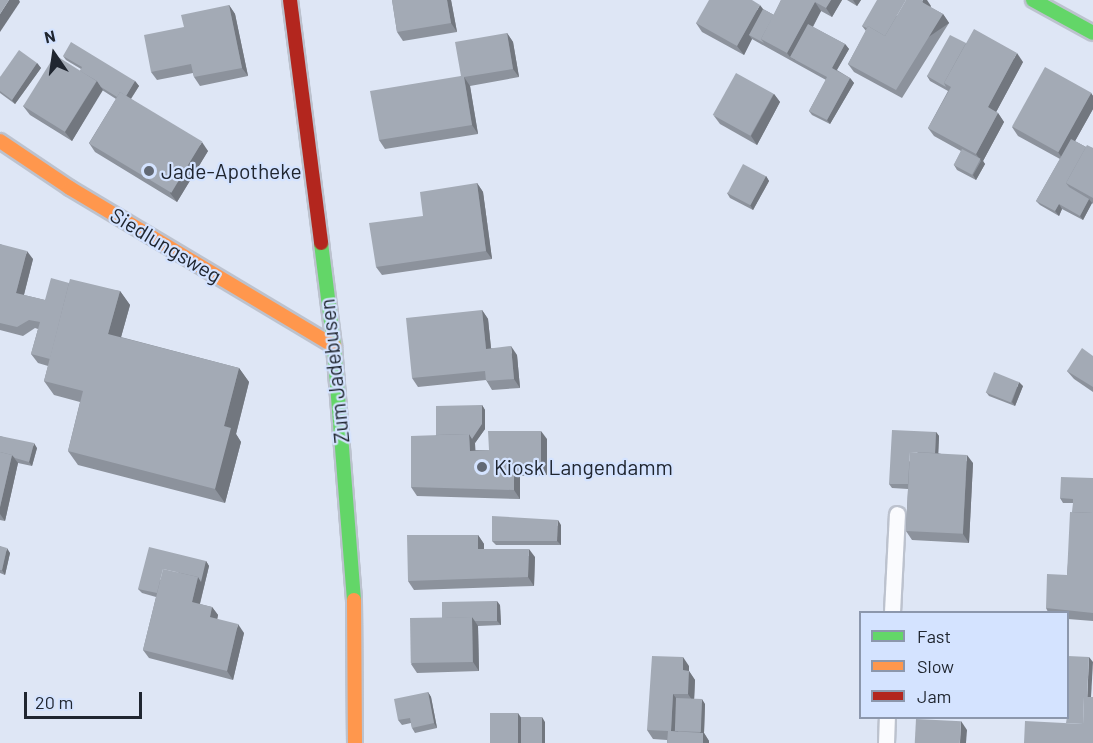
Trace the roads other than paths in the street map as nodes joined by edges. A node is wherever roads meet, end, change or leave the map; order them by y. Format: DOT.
graph roads {
  1 [pos="290,0"];
  2 [pos="1033,0"];
  3 [pos="1093,33"];
  4 [pos="0,141"];
  5 [pos="334,346"];
  6 [pos="897,514"];
  7 [pos="892,611"];
  8 [pos="887,719"];
  9 [pos="355,743"];
  10 [pos="886,743"];
  1 -- 5 [label="street, Zum Jadebusen"];
  2 -- 3 [label="street"];
  4 -- 5 [label="street, Siedlungsweg"];
  5 -- 9 [label="street, Zum Jadebusen"];
  6 -- 7 [label="lane"];
  8 -- 10 [label="lane"];
}
